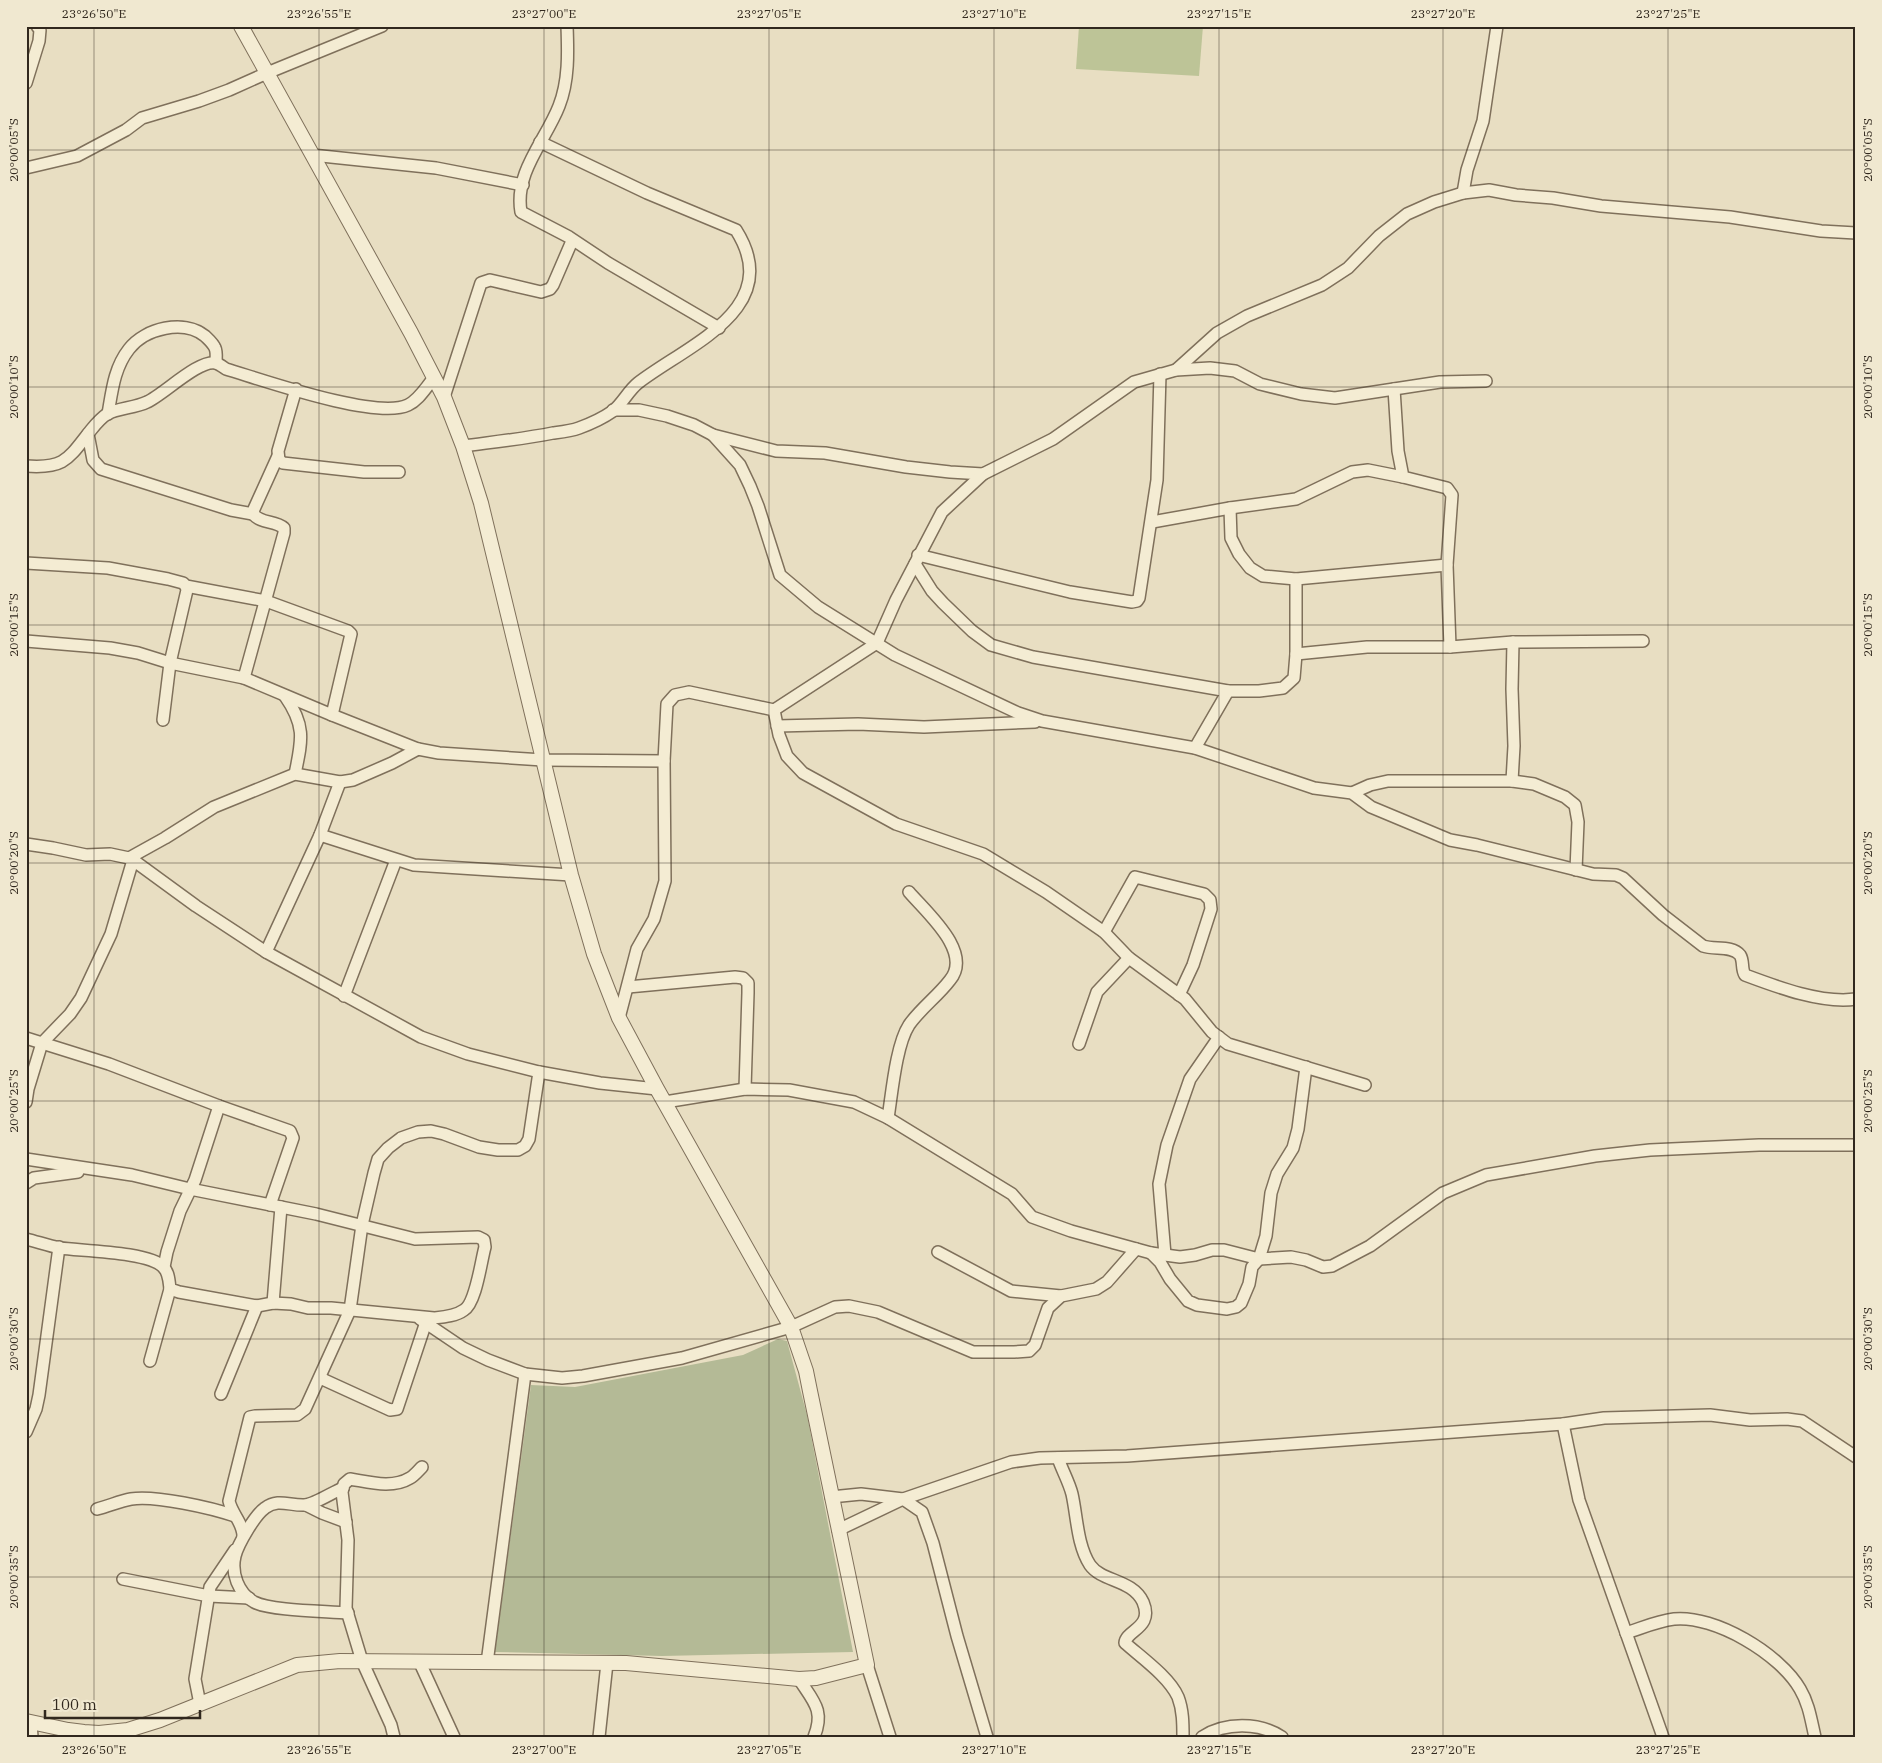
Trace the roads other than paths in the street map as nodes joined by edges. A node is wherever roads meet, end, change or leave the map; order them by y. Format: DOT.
graph roads {
  1 [pos="37,26"];
  2 [pos="241,26"];
  3 [pos="382,26"];
  4 [pos="567,26"];
  5 [pos="1496,26"];
  6 [pos="267,72"];
  7 [pos="26,83"];
  8 [pos="540,142"];
  9 [pos="312,155"];
  10 [pos="26,168"];
  11 [pos="523,185"];
  12 [pos="1463,193"];
  13 [pos="1856,233"];
  14 [pos="572,241"];
  15 [pos="719,328"];
  16 [pos="216,363"];
  17 [pos="1176,370"];
  18 [pos="1160,374"];
  19 [pos="434,378"];
  20 [pos="1486,381"];
  21 [pos="296,389"];
  22 [pos="1394,389"];
  23 [pos="444,397"];
  24 [pos="613,410"];
  25 [pos="108,414"];
  26 [pos="88,434"];
  27 [pos="713,435"];
  28 [pos="462,446"];
  29 [pos="278,456"];
  30 [pos="26,466"];
  31 [pos="399,472"];
  32 [pos="983,474"];
  33 [pos="1403,477"];
  34 [pos="1230,508"];
  35 [pos="253,514"];
  36 [pos="1152,522"];
  37 [pos="917,560"];
  38 [pos="26,563"];
  39 [pos="1447,565"];
  40 [pos="1296,579"];
  41 [pos="186,586"];
  42 [pos="266,602"];
  43 [pos="1643,640"];
  44 [pos="26,641"];
  45 [pos="1513,642"];
  46 [pos="878,643"];
  47 [pos="1450,647"];
  48 [pos="1296,654"];
  49 [pos="170,663"];
  50 [pos="244,678"];
  51 [pos="1228,691"];
  52 [pos="285,694"];
  53 [pos="774,710"];
  54 [pos="332,715"];
  55 [pos="163,720"];
  56 [pos="1042,721"];
  57 [pos="777,726"];
  58 [pos="1195,748"];
  59 [pos="418,749"];
  60 [pos="544,760"];
  61 [pos="664,761"];
  62 [pos="295,774"];
  63 [pos="1512,781"];
  64 [pos="340,782"];
  65 [pos="1352,793"];
  66 [pos="320,835"];
  67 [pos="26,844"];
  68 [pos="131,859"];
  69 [pos="396,860"];
  70 [pos="1576,870"];
  71 [pos="572,875"];
  72 [pos="909,892"];
  73 [pos="1104,932"];
  74 [pos="266,952"];
  75 [pos="1129,958"];
  76 [pos="628,987"];
  77 [pos="1179,995"];
  78 [pos="344,996"];
  79 [pos="1856,999"];
  80 [pos="619,1018"];
  81 [pos="1219,1037"];
  82 [pos="26,1038"];
  83 [pos="42,1043"];
  84 [pos="1079,1044"];
  85 [pos="1306,1068"];
  86 [pos="539,1072"];
  87 [pos="1365,1086"];
  88 [pos="657,1089"];
  89 [pos="744,1089"];
  90 [pos="26,1102"];
  91 [pos="665,1102"];
  92 [pos="218,1106"];
  93 [pos="888,1118"];
  94 [pos="1856,1145"];
  95 [pos="26,1159"];
  96 [pos="132,1175"];
  97 [pos="26,1183"];
  98 [pos="190,1189"];
  99 [pos="276,1206"];
  100 [pos="362,1225"];
  101 [pos="26,1239"];
  102 [pos="59,1247"];
  103 [pos="1136,1249"];
  104 [pos="938,1252"];
  105 [pos="1151,1253"];
  106 [pos="1165,1255"];
  107 [pos="1259,1259"];
  108 [pos="164,1267"];
  109 [pos="170,1289"];
  110 [pos="1061,1296"];
  111 [pos="273,1303"];
  112 [pos="257,1306"];
  113 [pos="350,1310"];
  114 [pos="421,1319"];
  115 [pos="791,1327"];
  116 [pos="150,1361"];
  117 [pos="525,1374"];
  118 [pos="320,1378"];
  119 [pos="221,1394"];
  120 [pos="1563,1424"];
  121 [pos="26,1432"];
  122 [pos="1856,1457"];
  123 [pos="1058,1458"];
  124 [pos="422,1467"];
  125 [pos="343,1488"];
  126 [pos="831,1497"];
  127 [pos="903,1499"];
  128 [pos="306,1505"];
  129 [pos="97,1509"];
  130 [pos="235,1516"];
  131 [pos="346,1522"];
  132 [pos="838,1530"];
  133 [pos="243,1536"];
  134 [pos="237,1547"];
  135 [pos="123,1579"];
  136 [pos="209,1596"];
  137 [pos="249,1598"];
  138 [pos="348,1613"];
  139 [pos="1626,1633"];
  140 [pos="362,1662"];
  141 [pos="420,1662"];
  142 [pos="487,1662"];
  143 [pos="607,1663"];
  144 [pos="867,1665"];
  145 [pos="799,1679"];
  146 [pos="200,1704"];
  147 [pos="30,1727"];
  148 [pos="114,1734"];
  149 [pos="394,1737"];
  150 [pos="454,1737"];
  151 [pos="599,1737"];
  152 [pos="814,1737"];
  153 [pos="890,1737"];
  154 [pos="987,1737"];
  155 [pos="1182,1737"];
  156 [pos="1202,1737"];
  157 [pos="1282,1737"];
  158 [pos="1663,1737"];
  159 [pos="1815,1737"];
  1 -- 7 [label="street"];
  2 -- 6 [label="street"];
  3 -- 6 [label="street"];
  4 -- 8 [label="street"];
  5 -- 12 [label="street"];
  6 -- 9 [label="street"];
  6 -- 10 [label="street"];
  8 -- 11 [label="street"];
  8 -- 15 [label="street"];
  9 -- 11 [label="street"];
  9 -- 19 [label="street"];
  11 -- 14 [label="street"];
  12 -- 13 [label="street"];
  12 -- 17 [label="street"];
  14 -- 15 [label="street"];
  14 -- 23 [label="street"];
  15 -- 24 [label="street"];
  16 -- 21 [label="street"];
  16 -- 25 [label="street"];
  16 -- 25 [label="street"];
  17 -- 18 [label="street"];
  17 -- 22 [label="street"];
  18 -- 32 [label="street"];
  18 -- 36 [label="street"];
  19 -- 21 [label="street"];
  19 -- 23 [label="street"];
  20 -- 22 [label="street"];
  21 -- 29 [label="street"];
  22 -- 33 [label="street"];
  23 -- 28 [label="street"];
  24 -- 27 [label="street"];
  24 -- 28 [label="street"];
  25 -- 26 [label="street"];
  26 -- 30 [label="street"];
  26 -- 35 [label="street"];
  27 -- 32 [label="street"];
  27 -- 46 [label="street"];
  28 -- 60 [label="street"];
  29 -- 31 [label="street"];
  29 -- 35 [label="street"];
  32 -- 37 [label="street"];
  33 -- 34 [label="street"];
  33 -- 39 [label="street"];
  34 -- 36 [label="street"];
  34 -- 40 [label="street"];
  35 -- 42 [label="street"];
  36 -- 37 [label="street"];
  37 -- 46 [label="street"];
  37 -- 51 [label="street"];
  38 -- 41 [label="street"];
  39 -- 40 [label="street"];
  39 -- 47 [label="street"];
  40 -- 48 [label="street"];
  41 -- 42 [label="street"];
  41 -- 49 [label="street"];
  42 -- 50 [label="street"];
  42 -- 54 [label="street"];
  43 -- 45 [label="street"];
  44 -- 49 [label="street"];
  45 -- 47 [label="street"];
  45 -- 63 [label="street"];
  46 -- 53 [label="street"];
  46 -- 56 [label="street"];
  47 -- 48 [label="street"];
  48 -- 51 [label="street"];
  49 -- 50 [label="street"];
  49 -- 55 [label="street"];
  50 -- 52 [label="street"];
  51 -- 58 [label="street"];
  52 -- 54 [label="street"];
  52 -- 62 [label="street"];
  53 -- 57 [label="street"];
  53 -- 61 [label="street"];
  54 -- 59 [label="street"];
  56 -- 57 [label="street"];
  56 -- 58 [label="street"];
  57 -- 73 [label="street"];
  58 -- 65 [label="street"];
  59 -- 60 [label="street"];
  59 -- 64 [label="street"];
  60 -- 61 [label="street"];
  60 -- 71 [label="street"];
  61 -- 76 [label="street"];
  62 -- 64 [label="street"];
  62 -- 68 [label="street"];
  63 -- 65 [label="street"];
  63 -- 70 [label="street"];
  64 -- 66 [label="street"];
  65 -- 70 [label="street"];
  66 -- 69 [label="street"];
  66 -- 74 [label="street"];
  67 -- 68 [label="street"];
  68 -- 74 [label="street"];
  68 -- 83 [label="street"];
  69 -- 71 [label="street"];
  69 -- 78 [label="street"];
  70 -- 79 [label="street"];
  71 -- 80 [label="street"];
  72 -- 93 [label="street"];
  73 -- 75 [label="street"];
  73 -- 77 [label="street"];
  74 -- 78 [label="street"];
  75 -- 77 [label="street"];
  75 -- 84 [label="street"];
  76 -- 80 [label="street"];
  76 -- 89 [label="street"];
  77 -- 81 [label="street"];
  78 -- 86 [label="street"];
  80 -- 88 [label="street"];
  81 -- 85 [label="street"];
  81 -- 106 [label="street"];
  82 -- 83 [label="street"];
  83 -- 90 [label="street"];
  83 -- 92 [label="street"];
  85 -- 87 [label="street"];
  85 -- 107 [label="street"];
  86 -- 88 [label="street"];
  86 -- 100 [label="street"];
  88 -- 91 [label="street"];
  89 -- 91 [label="street"];
  89 -- 93 [label="street"];
  91 -- 115 [label="street"];
  92 -- 98 [label="street"];
  92 -- 99 [label="street"];
  93 -- 103 [label="street"];
  94 -- 107 [label="street"];
  95 -- 96 [label="street"];
  96 -- 97 [label="street"];
  96 -- 98 [label="street"];
  98 -- 99 [label="street"];
  98 -- 108 [label="street"];
  99 -- 100 [label="street"];
  99 -- 111 [label="street"];
  100 -- 113 [label="street"];
  100 -- 114 [label="street"];
  101 -- 102 [label="street"];
  102 -- 108 [label="street"];
  102 -- 121 [label="street"];
  103 -- 105 [label="street"];
  103 -- 110 [label="street"];
  104 -- 110 [label="street"];
  105 -- 106 [label="street"];
  105 -- 107 [label="street"];
  106 -- 107 [label="street"];
  108 -- 109 [label="street"];
  109 -- 112 [label="street"];
  109 -- 116 [label="street"];
  110 -- 115 [label="street"];
  111 -- 112 [label="street"];
  111 -- 113 [label="street"];
  112 -- 119 [label="street"];
  113 -- 114 [label="street"];
  113 -- 118 [label="street"];
  114 -- 117 [label="street"];
  114 -- 118 [label="street"];
  115 -- 117 [label="street"];
  115 -- 126 [label="street"];
  117 -- 142 [label="street"];
  118 -- 130 [label="street"];
  120 -- 122 [label="street"];
  120 -- 123 [label="street"];
  120 -- 139 [label="street"];
  123 -- 127 [label="street"];
  123 -- 155 [label="street"];
  124 -- 125 [label="street"];
  125 -- 128 [label="street"];
  125 -- 131 [label="street"];
  126 -- 127 [label="street"];
  126 -- 132 [label="street"];
  127 -- 132 [label="street"];
  127 -- 154 [label="street"];
  128 -- 131 [label="street"];
  128 -- 133 [label="street"];
  129 -- 130 [label="street"];
  130 -- 133 [label="street"];
  131 -- 138 [label="street"];
  132 -- 144 [label="street"];
  133 -- 134 [label="street"];
  134 -- 136 [label="street"];
  134 -- 137 [label="street"];
  135 -- 136 [label="street"];
  136 -- 137 [label="street"];
  136 -- 146 [label="street"];
  137 -- 138 [label="street"];
  138 -- 140 [label="street"];
  139 -- 158 [label="street"];
  139 -- 159 [label="street"];
  140 -- 141 [label="street"];
  140 -- 146 [label="street"];
  140 -- 149 [label="street"];
  141 -- 142 [label="street"];
  141 -- 150 [label="street"];
  142 -- 143 [label="street"];
  143 -- 145 [label="street"];
  143 -- 151 [label="street"];
  144 -- 145 [label="street"];
  144 -- 153 [label="street"];
  145 -- 152 [label="street"];
  146 -- 148 [label="street"];
  147 -- 148 [label="street"];
  156 -- 157 [label="street"];
}
